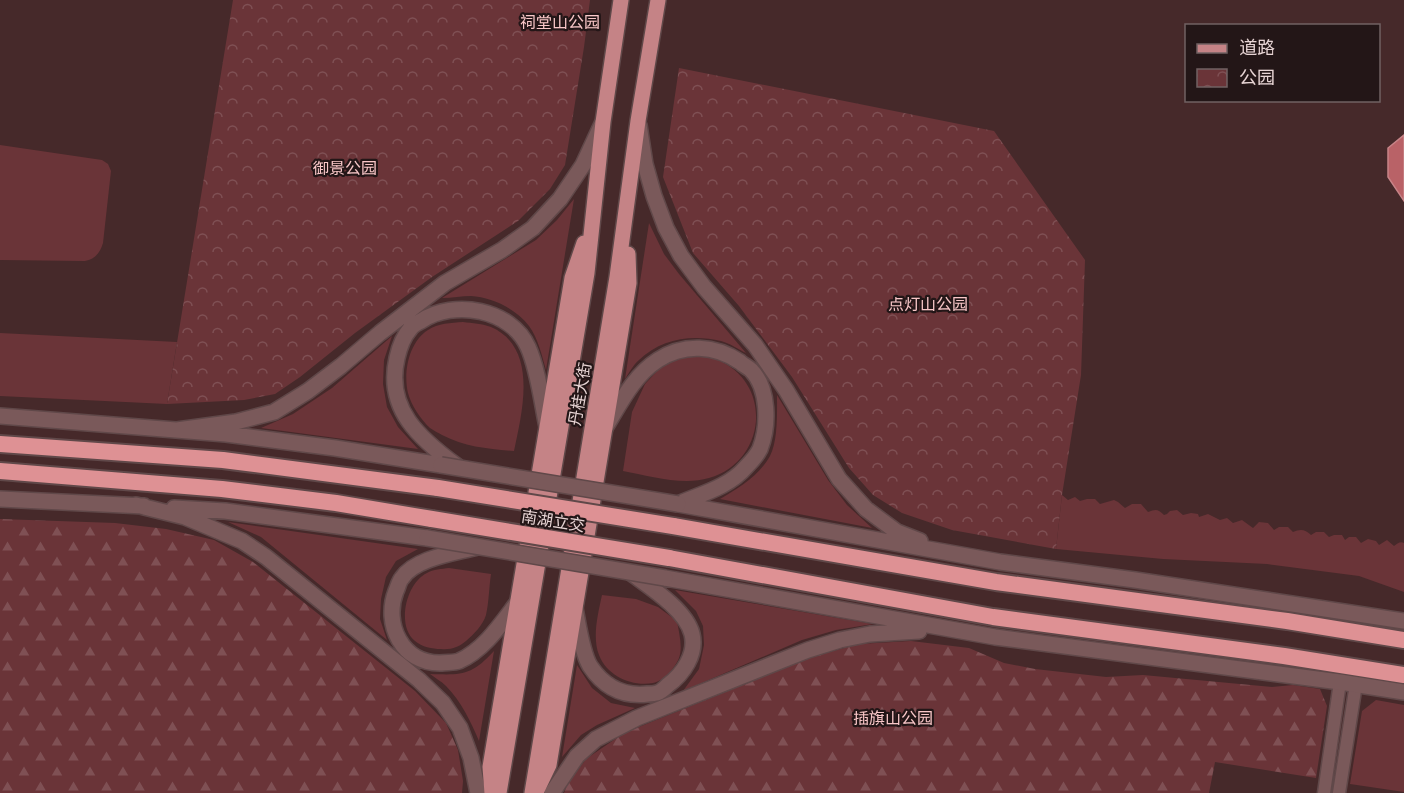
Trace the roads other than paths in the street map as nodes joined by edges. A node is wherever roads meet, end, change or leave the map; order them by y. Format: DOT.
graph roads {
  1 [pos="621,0"];
  2 [pos="658,0"];
  3 [pos="603,122"];
  4 [pos="638,122"];
  5 [pos="593,214"];
  6 [pos="626,215"];
  7 [pos="0,416"];
  8 [pos="547,429"];
  9 [pos="605,429"];
  10 [pos="177,430"];
  11 [pos="0,444"];
  12 [pos="459,468"];
  13 [pos="0,471"];
  14 [pos="0,499"];
  15 [pos="678,504"];
  16 [pos="136,505"];
  17 [pos="477,547"];
  18 [pos="954,554"];
  19 [pos="631,573"];
  20 [pos="1134,580"];
  21 [pos="517,603"];
  22 [pos="575,607"];
  23 [pos="1404,621"];
  24 [pos="952,630"];
  25 [pos="1349,631"];
  26 [pos="1404,640"];
  27 [pos="1284,656"];
  28 [pos="1404,675"];
  29 [pos="1340,682"];
  30 [pos="1356,684"];
  31 [pos="1404,687"];
  32 [pos="1404,692"];
  33 [pos="478,793"];
  34 [pos="492,793"];
  35 [pos="499,793"];
  36 [pos="534,793"];
  37 [pos="552,793"];
  38 [pos="1324,793"];
  39 [pos="1339,793"];
  1 -- 3 [label="main road, 丹桂大街"];
  2 -- 4 [label="main road, 丹桂大街"];
  3 -- 5 [label="main road, 丹桂大街"];
  3 -- 10 [label="street"];
  4 -- 6 [label="main road, 丹桂大街"];
  4 -- 18 [label="street"];
  5 -- 8 [label="main road"];
  5 -- 35 [label="main road, 丹桂大街"];
  6 -- 9 [label="main road"];
  6 -- 36 [label="main road, 丹桂大街"];
  7 -- 10 [label="street"];
  8 -- 12 [label="street"];
  8 -- 21 [label="main road"];
  9 -- 15 [label="street"];
  9 -- 22 [label="main road"];
  10 -- 12 [label="street, bridge"];
  11 -- 25 [label="highway, 南湖立交, bridge"];
  12 -- 15 [label="street, bridge"];
  13 -- 27 [label="highway, 南湖立交, bridge"];
  14 -- 16 [label="street"];
  15 -- 18 [label="street"];
  16 -- 17 [label="street, bridge"];
  16 -- 33 [label="street"];
  17 -- 19 [label="street, bridge"];
  17 -- 21 [label="street"];
  18 -- 20 [label="street"];
  19 -- 22 [label="street"];
  19 -- 24 [label="street, bridge"];
  20 -- 23 [label="street"];
  20 -- 25 [label="street"];
  21 -- 34 [label="main road"];
  22 -- 36 [label="main road"];
  24 -- 29 [label="street"];
  24 -- 37 [label="street"];
  25 -- 26 [label="highway, 南湖立交"];
  27 -- 28 [label="highway, 南湖立交"];
  27 -- 31 [label="street"];
  29 -- 30 [label="street"];
  29 -- 38 [label="street"];
  30 -- 32 [label="street"];
  30 -- 39 [label="street"];
}
